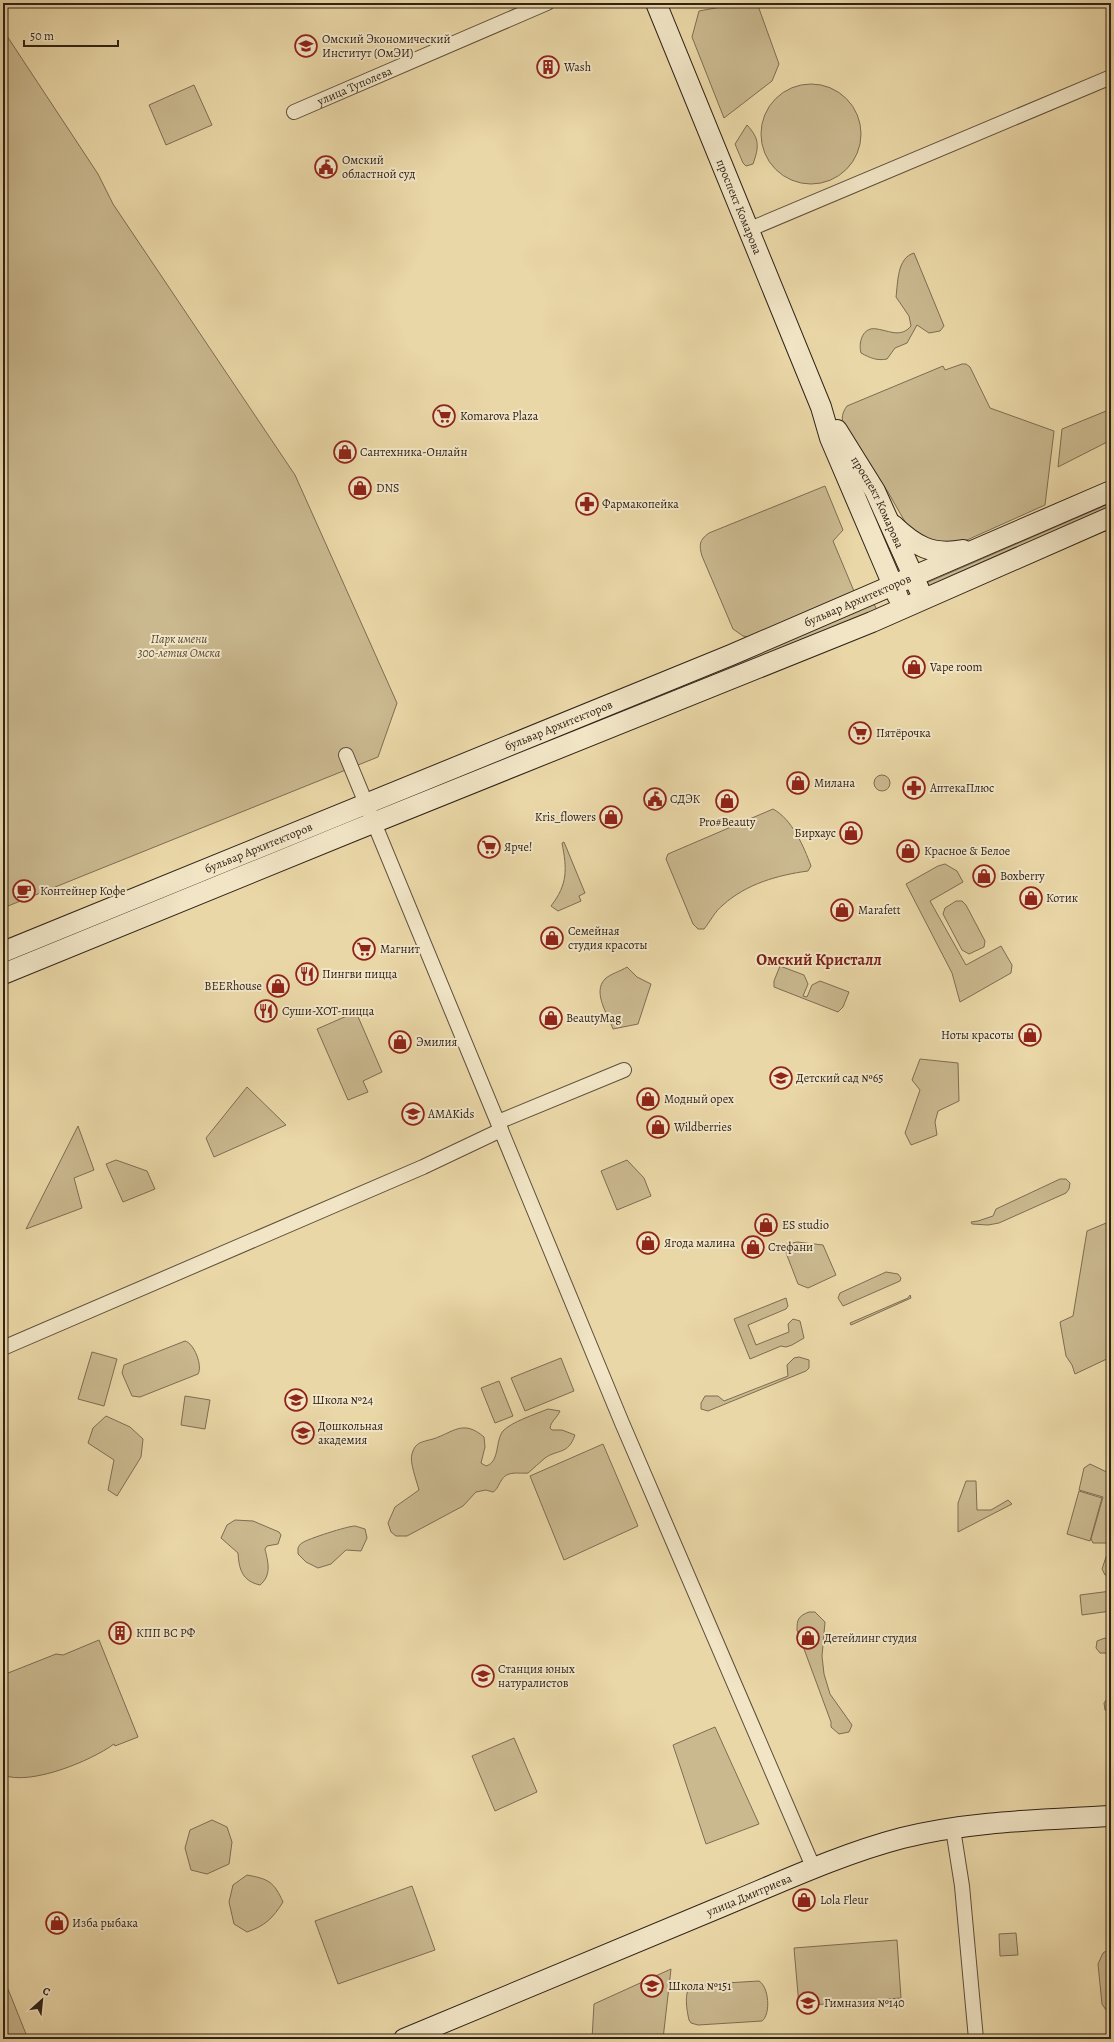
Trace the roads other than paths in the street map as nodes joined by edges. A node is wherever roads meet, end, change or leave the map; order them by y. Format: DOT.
graph roads {
  1 [pos="547,3"];
  2 [pos="656,3"];
  3 [pos="1111,76"];
  4 [pos="294,112"];
  5 [pos="750,229"];
  6 [pos="822,410"];
  7 [pos="1111,491"];
  8 [pos="1111,517"];
  9 [pos="891,523"];
  10 [pos="982,547"];
  11 [pos="914,576"];
  12 [pos="892,585"];
  13 [pos="923,599"];
  14 [pos="902,608"];
  15 [pos="346,755"];
  16 [pos="371,813"];
  17 [pos="3,952"];
  18 [pos="3,974"];
  19 [pos="624,1070"];
  20 [pos="500,1126"];
  21 [pos="3,1348"];
  22 [pos="1111,1816"];
  23 [pos="954,1829"];
  24 [pos="814,1869"];
  25 [pos="404,2039"];
  26 [pos="976,2039"];
  1 -- 4 [label="street, улица Туполева"];
  2 -- 5 [label="main road, проспект Комарова"];
  3 -- 5 [label="street"];
  5 -- 6 [label="main road, проспект Комарова"];
  6 -- 9 [label="main road, проспект Комарова"];
  6 -- 12 [label="main road, проспект Комарова"];
  7 -- 10 [label="main road, бульвар Архитекторов"];
  8 -- 13 [label="main road, бульвар Архитекторов"];
  9 -- 10 [label="main road"];
  9 -- 11 [label="main road, проспект Комарова"];
  10 -- 11 [label="main road, бульвар Архитекторов"];
  11 -- 12 [label="main road, бульвар Архитекторов"];
  11 -- 13 [label="main road, проспект Комарова"];
  12 -- 14 [label="main road, проспект Комарова"];
  12 -- 16 [label="main road, бульвар Архитекторов"];
  13 -- 14 [label="main road, бульвар Архитекторов"];
  14 -- 16 [label="main road, бульвар Архитекторов"];
  15 -- 16 [label="street"];
  16 -- 17 [label="main road, бульвар Архитекторов"];
  16 -- 18 [label="main road, бульвар Архитекторов"];
  16 -- 20 [label="street"];
  19 -- 20 [label="street"];
  20 -- 21 [label="street"];
  20 -- 24 [label="street"];
  22 -- 23 [label="main road, улица Дмитриева"];
  23 -- 24 [label="main road, улица Дмитриева"];
  23 -- 26 [label="street"];
  24 -- 25 [label="main road, улица Дмитриева"];
}
